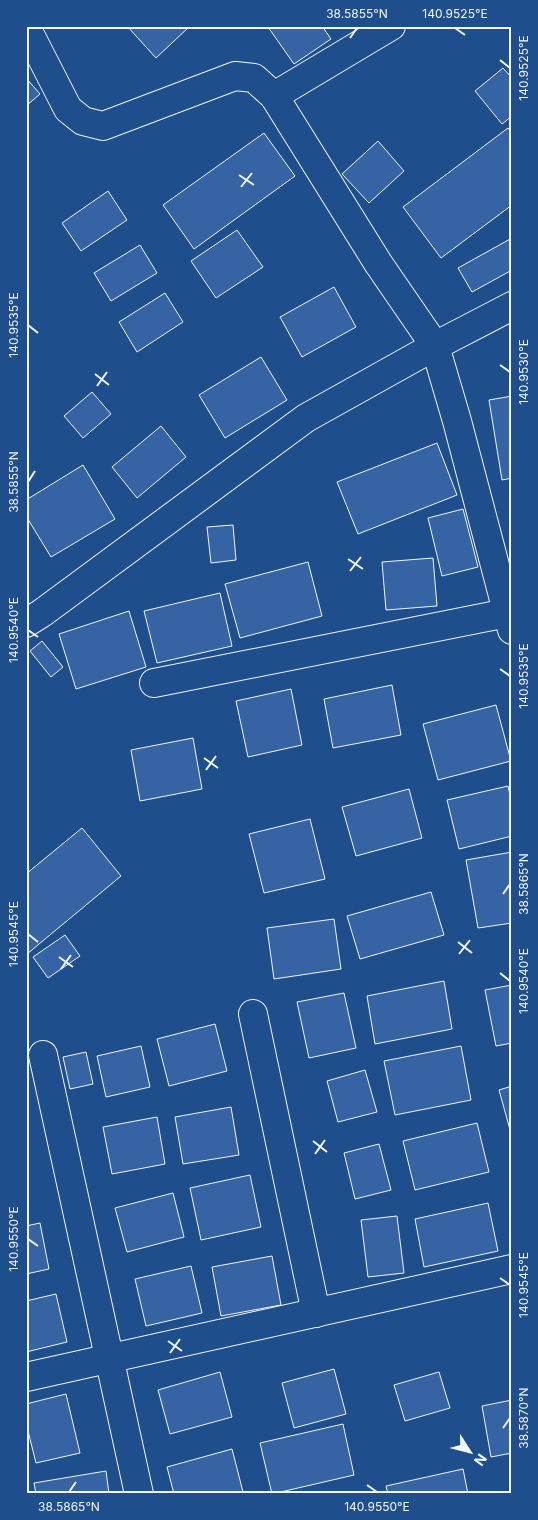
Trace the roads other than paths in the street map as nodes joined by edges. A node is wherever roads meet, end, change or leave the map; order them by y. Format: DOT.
graph roads {
  1 [pos="391,26"];
  2 [pos="26,27"];
  3 [pos="274,96"];
  4 [pos="512,306"];
  5 [pos="435,346"];
  6 [pos="510,618"];
  7 [pos="26,623"];
  8 [pos="154,683"];
  9 [pos="253,1014"];
  10 [pos="43,1055"];
  11 [pos="512,1269"];
  12 [pos="316,1313"];
  13 [pos="109,1358"];
  14 [pos="26,1377"];
  15 [pos="139,1494"];
  1 -- 3 [label="street"];
  2 -- 3 [label="street"];
  3 -- 5 [label="street"];
  4 -- 5 [label="street"];
  5 -- 6 [label="street"];
  5 -- 7 [label="street"];
  6 -- 8 [label="street"];
  9 -- 12 [label="street"];
  10 -- 13 [label="street"];
  11 -- 12 [label="street"];
  12 -- 13 [label="street"];
  13 -- 14 [label="street"];
  13 -- 15 [label="street"];
}
